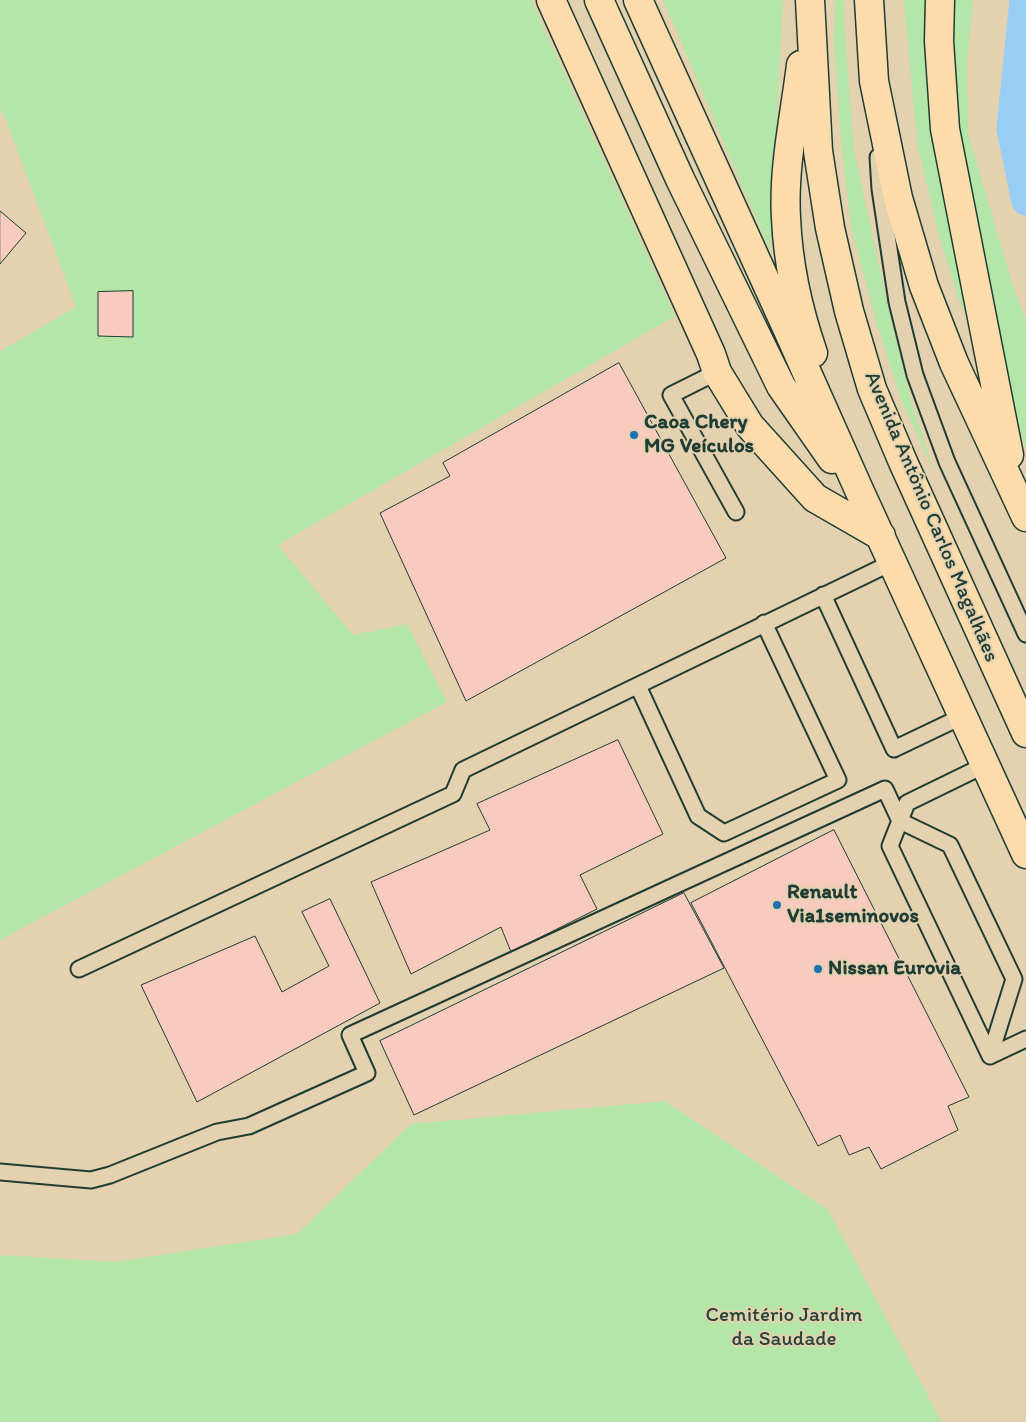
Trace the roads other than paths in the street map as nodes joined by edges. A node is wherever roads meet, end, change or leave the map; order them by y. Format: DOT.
graph roads {
  1 [pos="551,0"];
  2 [pos="599,0"];
  3 [pos="869,0"];
  4 [pos="940,0"];
  5 [pos="810,1"];
  6 [pos="646,7"];
  7 [pos="874,81"];
  8 [pos="717,372"];
  9 [pos="1022,508"];
  10 [pos="736,512"];
  11 [pos="870,514"];
  12 [pos="893,562"];
  13 [pos="823,595"];
  14 [pos="764,623"];
  15 [pos="1026,634"];
  16 [pos="638,686"];
  17 [pos="963,716"];
  18 [pos="1026,733"];
  19 [pos="985,765"];
  20 [pos="900,821"];
  21 [pos="1026,854"];
  22 [pos="79,969"];
  23 [pos="1026,1039"];
  24 [pos="990,1056"];
  25 [pos="0,1172"];
  1 -- 8 [label="highway"];
  2 -- 11 [label="highway"];
  3 -- 7 [label="highway"];
  4 -- 9 [label="highway"];
  5 -- 11 [label="highway"];
  5 -- 18 [label="highway, Avenida Antônio Carlos Magalhães"];
  6 -- 11 [label="highway"];
  7 -- 9 [label="highway"];
  7 -- 15 [label="lane"];
  8 -- 10 [label="lane"];
  8 -- 11 [label="highway"];
  11 -- 12 [label="highway"];
  12 -- 13 [label="lane"];
  12 -- 17 [label="highway"];
  13 -- 14 [label="lane"];
  13 -- 17 [label="lane"];
  14 -- 16 [label="lane"];
  14 -- 16 [label="lane"];
  16 -- 22 [label="lane"];
  17 -- 19 [label="highway"];
  19 -- 20 [label="lane"];
  19 -- 21 [label="highway"];
  20 -- 24 [label="lane"];
  20 -- 24 [label="lane"];
  20 -- 25 [label="lane"];
  23 -- 24 [label="lane"];
}
